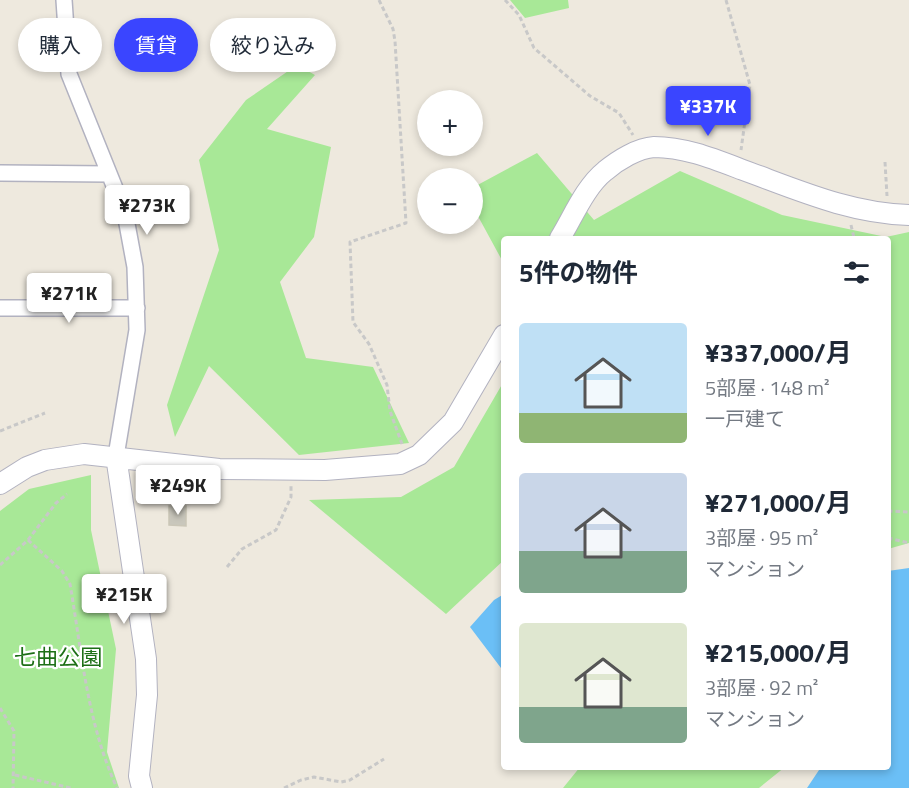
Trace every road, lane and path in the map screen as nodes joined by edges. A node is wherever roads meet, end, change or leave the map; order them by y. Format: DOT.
graph roads {
  1 [pos="64,0"];
  2 [pos="379,0"];
  3 [pos="505,0"];
  4 [pos="726,0"];
  5 [pos="640,151"];
  6 [pos="885,162"];
  7 [pos="736,167"];
  8 [pos="0,173"];
  9 [pos="110,174"];
  10 [pos="889,214"];
  11 [pos="909,215"];
  12 [pos="561,236"];
  13 [pos="0,308"];
  14 [pos="137,308"];
  15 [pos="501,340"];
  16 [pos="45,413"];
  17 [pos="0,431"];
  18 [pos="116,456"];
  19 [pos="407,461"];
  20 [pos="292,470"];
  21 [pos="0,484"];
  22 [pos="67,494"];
  23 [pos="891,511"];
  24 [pos="909,512"];
  25 [pos="891,539"];
  26 [pos="28,540"];
  27 [pos="909,543"];
  28 [pos="0,565"];
  29 [pos="227,567"];
  30 [pos="0,708"];
  31 [pos="384,759"];
  32 [pos="15,775"];
  33 [pos="13,788"];
  34 [pos="71,788"];
  35 [pos="117,788"];
  36 [pos="142,788"];
  37 [pos="284,788"];
  1 -- 9 [label="street"];
  2 -- 19 [label="path"];
  3 -- 5 [label="path"];
  4 -- 7 [label="path"];
  5 -- 7 [label="street"];
  5 -- 12 [label="street"];
  6 -- 10 [label="path"];
  7 -- 10 [label="street"];
  8 -- 9 [label="street"];
  9 -- 14 [label="street"];
  10 -- 11 [label="street"];
  13 -- 14 [label="street"];
  14 -- 18 [label="street"];
  15 -- 19 [label="street"];
  16 -- 17 [label="path"];
  18 -- 20 [label="street"];
  18 -- 21 [label="street"];
  18 -- 36 [label="street"];
  19 -- 20 [label="street"];
  20 -- 29 [label="path"];
  22 -- 26 [label="path"];
  23 -- 24 [label="path"];
  25 -- 27 [label="path"];
  26 -- 28 [label="path"];
  26 -- 35 [label="path"];
  30 -- 32 [label="path"];
  31 -- 37 [label="path"];
  32 -- 33 [label="path"];
  32 -- 34 [label="path"];
}
